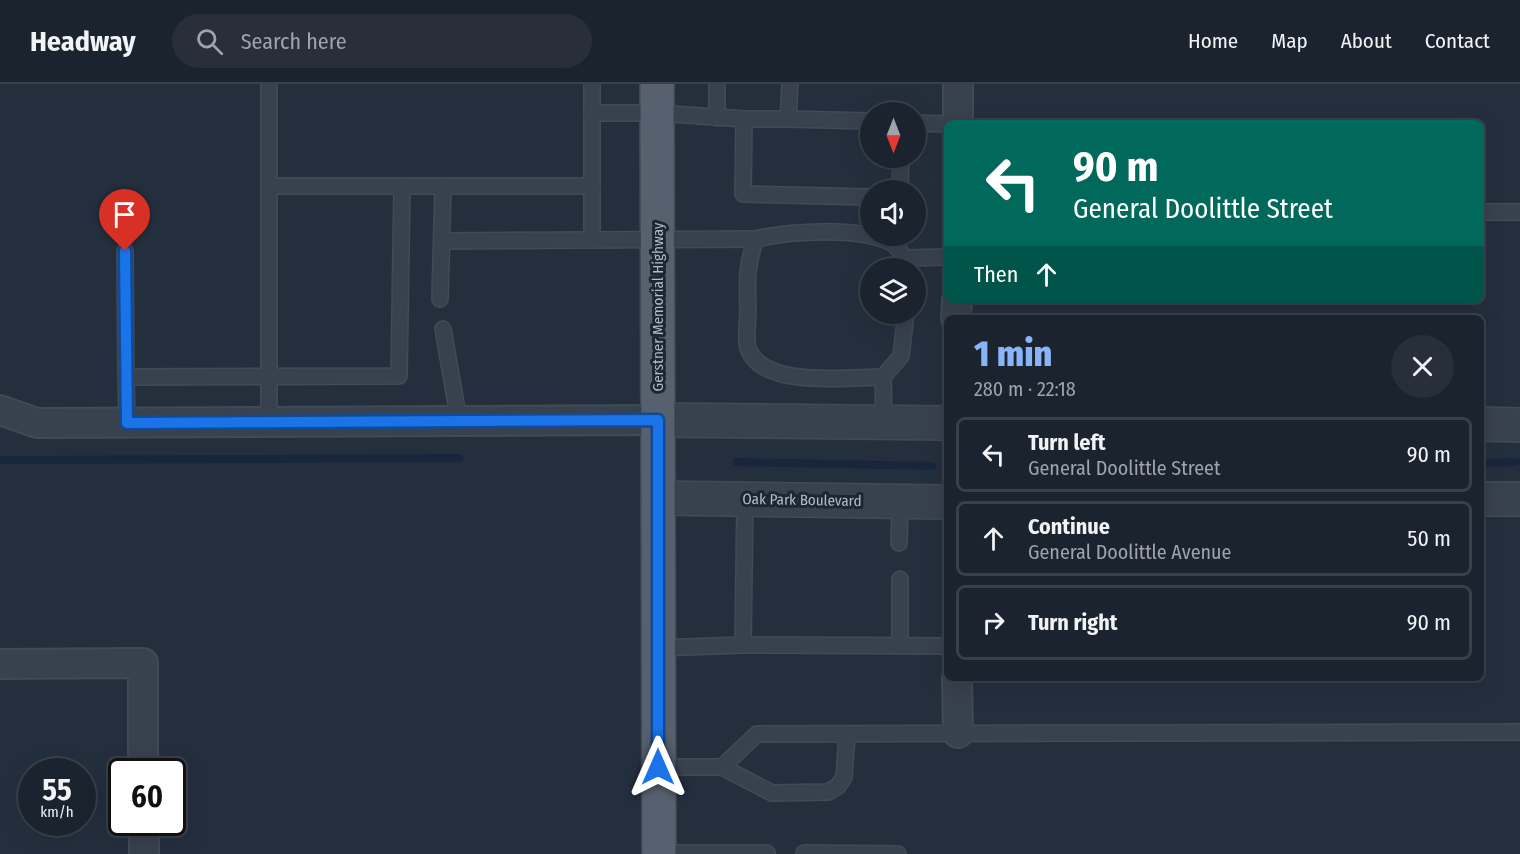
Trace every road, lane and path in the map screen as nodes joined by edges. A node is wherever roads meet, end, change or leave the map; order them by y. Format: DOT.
graph roads {
  1 [pos="269,84"];
  2 [pos="592,84"];
  3 [pos="717,84"];
  4 [pos="790,84"];
  5 [pos="958,84"];
  6 [pos="657,99"];
  7 [pos="592,113"];
  8 [pos="717,118"];
  9 [pos="744,119"];
  10 [pos="788,119"];
  11 [pos="957,120"];
  12 [pos="860,121"];
  13 [pos="926,123"];
  14 [pos="944,124"];
  15 [pos="269,186"];
  16 [pos="402,186"];
  17 [pos="442,186"];
  18 [pos="592,186"];
  19 [pos="860,197"];
  20 [pos="1484,212"];
  21 [pos="1520,212"];
  22 [pos="657,239"];
  23 [pos="756,239"];
  24 [pos="592,240"];
  25 [pos="442,241"];
  26 [pos="125,251"];
  27 [pos="944,257"];
  28 [pos="902,258"];
  29 [pos="926,260"];
  30 [pos="440,299"];
  31 [pos="905,324"];
  32 [pos="443,329"];
  33 [pos="269,376"];
  34 [pos="126,377"];
  35 [pos="883,377"];
  36 [pos="0,410"];
  37 [pos="658,420"];
  38 [pos="459,421"];
  39 [pos="269,422"];
  40 [pos="884,422"];
  41 [pos="127,423"];
  42 [pos="944,423"];
  43 [pos="1484,424"];
  44 [pos="1520,425"];
  45 [pos="658,498"];
  46 [pos="745,499"];
  47 [pos="1484,499"];
  48 [pos="1520,499"];
  49 [pos="900,501"];
  50 [pos="944,501"];
  51 [pos="899,543"];
  52 [pos="900,579"];
  53 [pos="743,645"];
  54 [pos="900,645"];
  55 [pos="944,646"];
  56 [pos="658,648"];
  57 [pos="0,664"];
  58 [pos="957,681"];
  59 [pos="1520,732"];
  60 [pos="958,733"];
  61 [pos="847,734"];
  62 [pos="143,758"];
  63 [pos="658,767"];
  64 [pos="722,767"];
  65 [pos="144,836"];
  66 [pos="767,853"];
  67 [pos="804,853"];
  68 [pos="144,854"];
  69 [pos="659,854"];
  70 [pos="898,854"];
  1 -- 15 [label="lane"];
  2 -- 7 [label="lane"];
  3 -- 8 [label="lane"];
  4 -- 10 [label="lane"];
  5 -- 11 [label="street"];
  6 -- 7 [label="lane"];
  6 -- 8 [label="lane"];
  6 -- 22 [label="main road, Gerstner Memorial Highway"];
  7 -- 18 [label="lane"];
  8 -- 9 [label="lane"];
  9 -- 10 [label="lane"];
  9 -- 19 [label="lane"];
  10 -- 12 [label="lane"];
  13 -- 14 [label="lane"];
  15 -- 16 [label="lane"];
  15 -- 33 [label="lane"];
  16 -- 17 [label="lane"];
  16 -- 33 [label="lane"];
  17 -- 18 [label="lane"];
  17 -- 25 [label="lane"];
  18 -- 24 [label="lane"];
  20 -- 21 [label="lane"];
  22 -- 23 [label="lane"];
  22 -- 24 [label="lane"];
  22 -- 37 [label="main road, Gerstner Memorial Highway"];
  23 -- 28 [label="lane"];
  23 -- 35 [label="lane"];
  24 -- 25 [label="lane"];
  25 -- 30 [label="lane"];
  26 -- 34 [label="lane"];
  27 -- 29 [label="lane"];
  31 -- 35 [label="lane"];
  32 -- 38 [label="lane"];
  33 -- 34 [label="lane"];
  33 -- 39 [label="lane"];
  34 -- 41 [label="lane"];
  35 -- 40 [label="lane"];
  36 -- 41 [label="street"];
  37 -- 38 [label="street"];
  37 -- 40 [label="street"];
  37 -- 45 [label="main road, Gerstner Memorial Highway"];
  38 -- 39 [label="street"];
  39 -- 41 [label="street"];
  40 -- 42 [label="street"];
  43 -- 44 [label="street"];
  45 -- 46 [label="street, Oak Park Boulevard"];
  45 -- 56 [label="main road, Gerstner Memorial Highway"];
  46 -- 49 [label="street, Oak Park Boulevard"];
  46 -- 53 [label="lane"];
  47 -- 48 [label="street"];
  49 -- 50 [label="street, Oak Park Boulevard"];
  49 -- 51 [label="lane"];
  52 -- 54 [label="lane"];
  53 -- 54 [label="lane"];
  53 -- 56 [label="lane"];
  54 -- 55 [label="lane"];
  56 -- 63 [label="main road, Gerstner Memorial Highway"];
  57 -- 62 [label="street"];
  58 -- 60 [label="street"];
  59 -- 60 [label="lane"];
  60 -- 61 [label="lane"];
  61 -- 64 [label="lane"];
  61 -- 64 [label="lane"];
  63 -- 64 [label="lane"];
  63 -- 69 [label="main road, Gerstner Memorial Highway"];
  65 -- 68 [label="street"];
  66 -- 69 [label="lane"];
  67 -- 70 [label="lane"];
}
